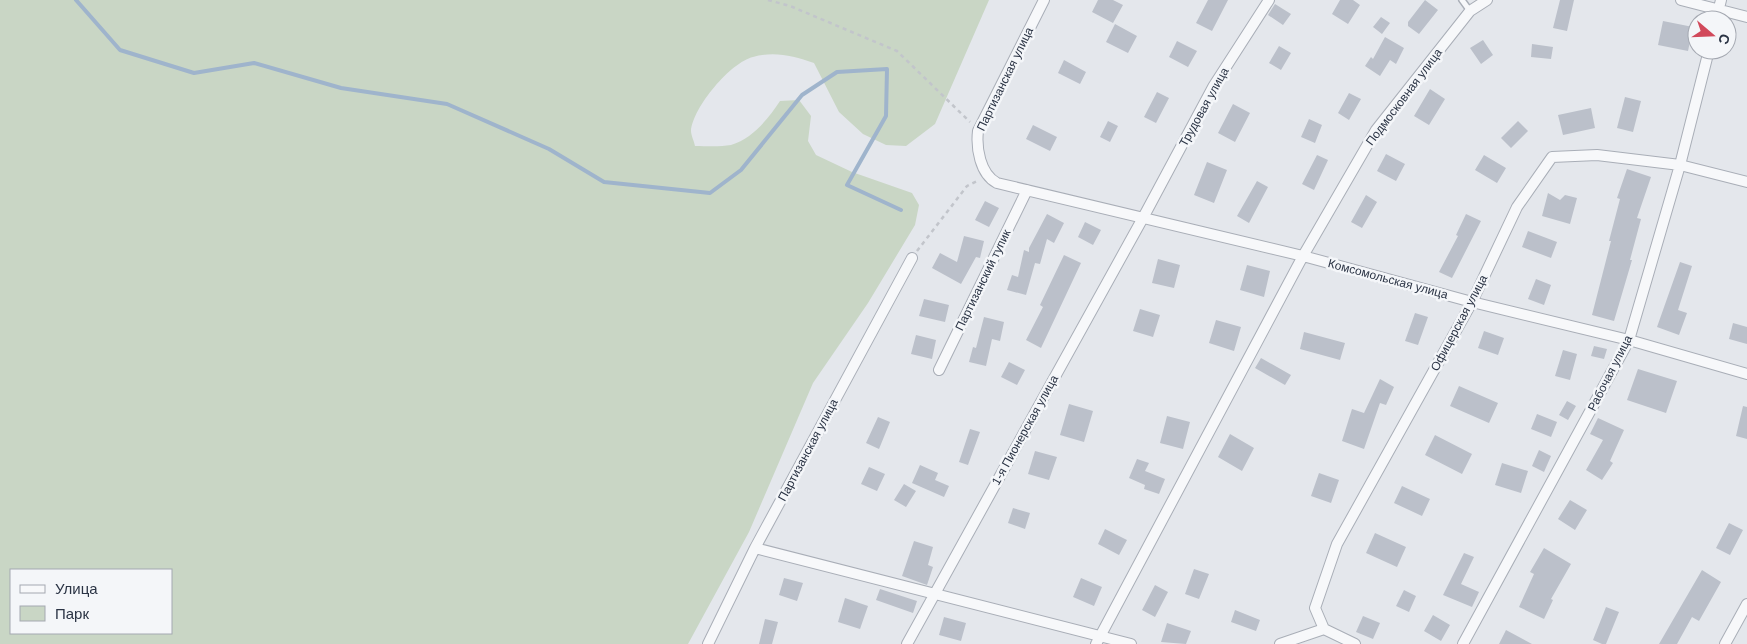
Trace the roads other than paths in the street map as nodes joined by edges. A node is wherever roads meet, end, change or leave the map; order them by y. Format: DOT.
graph roads {
  1 [pos="1044,0"];
  2 [pos="1269,0"];
  3 [pos="1462,0"];
  4 [pos="1487,0"];
  5 [pos="1681,0"];
  6 [pos="1719,10"];
  7 [pos="1470,11"];
  8 [pos="1706,60"];
  9 [pos="1680,165"];
  10 [pos="1747,182"];
  11 [pos="1027,190"];
  12 [pos="1144,216"];
  13 [pos="1302,256"];
  14 [pos="912,258"];
  15 [pos="1472,302"];
  16 [pos="1629,340"];
  17 [pos="938,370"];
  18 [pos="1747,374"];
  19 [pos="755,548"];
  20 [pos="933,595"];
  21 [pos="1747,604"];
  22 [pos="1324,629"];
  23 [pos="1099,640"];
  24 [pos="708,644"];
  25 [pos="907,644"];
  26 [pos="1131,644"];
  27 [pos="1280,644"];
  28 [pos="1354,644"];
  29 [pos="1463,644"];
  30 [pos="1724,644"];
  1 -- 11 [label="street, Партизанская улица"];
  2 -- 12 [label="street, Трудовая улица"];
  3 -- 7 [label="lane"];
  4 -- 7 [label="street, Подмосковная улица"];
  5 -- 6 [label="street"];
  7 -- 13 [label="street, Подмосковная улица"];
  8 -- 9 [label="street, Рабочая улица"];
  9 -- 10 [label="street"];
  9 -- 15 [label="street, Офицерская улица"];
  9 -- 16 [label="street, Рабочая улица"];
  11 -- 12 [label="street"];
  11 -- 17 [label="street, Партизанский тупик"];
  12 -- 13 [label="street, Комсомольская улица"];
  12 -- 20 [label="street, 1-я Пионерская улица"];
  13 -- 15 [label="street, Комсомольская улица"];
  13 -- 23 [label="street"];
  14 -- 19 [label="street, Партизанская улица"];
  15 -- 16 [label="street, Комсомольская улица"];
  15 -- 22 [label="street, Офицерская улица"];
  16 -- 18 [label="street, Комсомольская улица"];
  16 -- 29 [label="street, Рабочая улица"];
  19 -- 20 [label="street"];
  19 -- 24 [label="street, Партизанская улица"];
  20 -- 23 [label="street"];
  20 -- 25 [label="street, 1-я Пионерская улица"];
  21 -- 30 [label="street"];
  22 -- 27 [label="street"];
  22 -- 28 [label="street"];
  23 -- 26 [label="street"];
}
